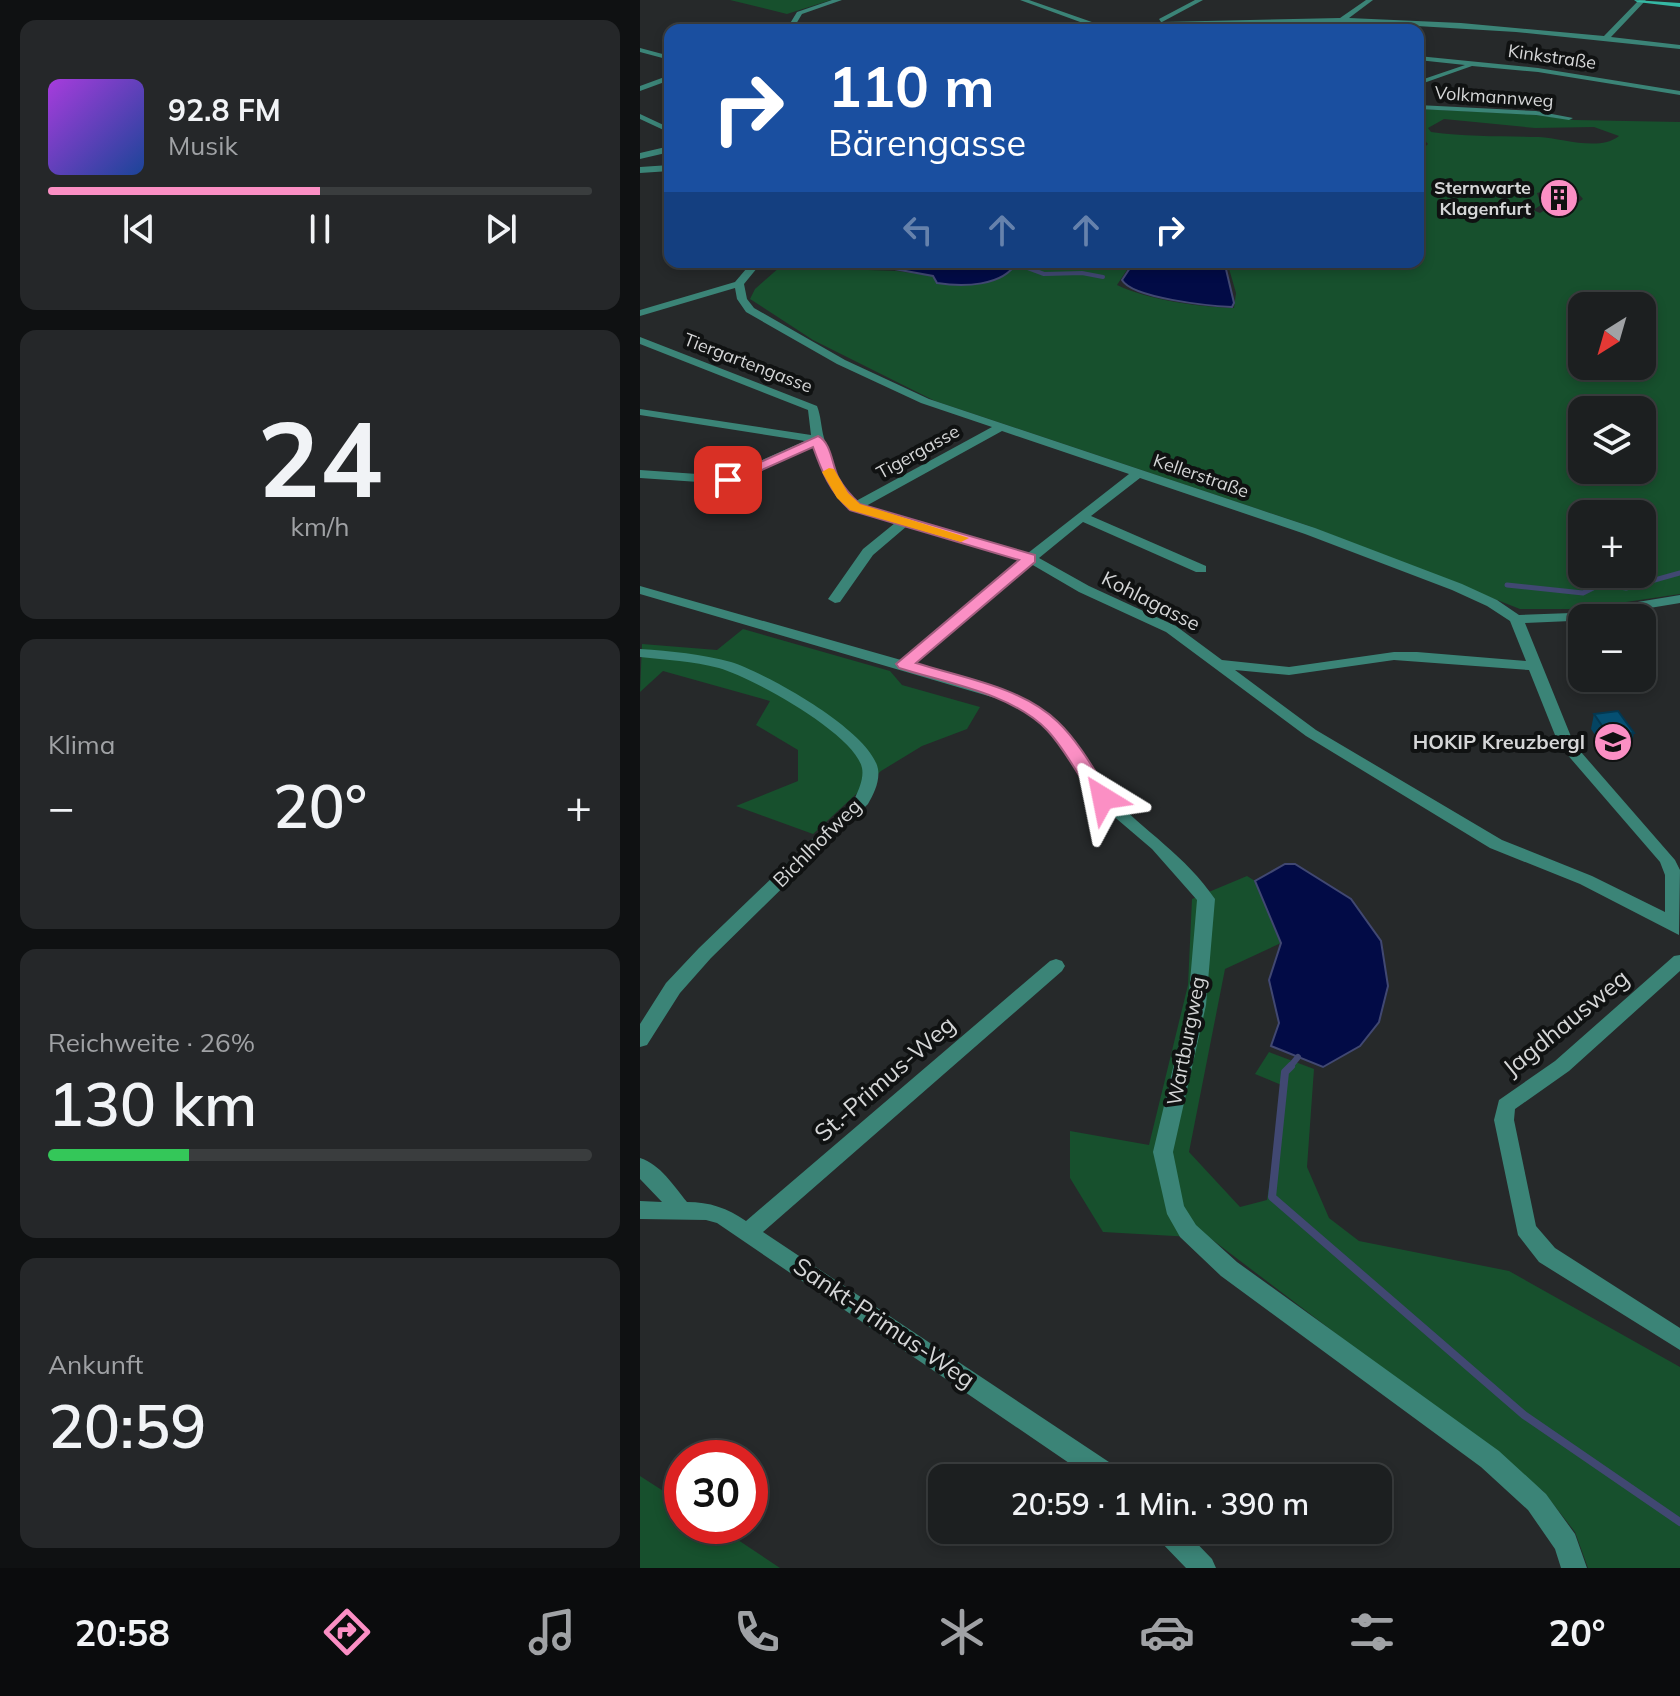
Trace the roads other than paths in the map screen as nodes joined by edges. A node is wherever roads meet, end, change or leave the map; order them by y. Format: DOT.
graph roads {
  1 [pos="839,0"];
  2 [pos="1023,0"];
  3 [pos="1200,0"];
  4 [pos="1370,0"];
  5 [pos="1641,0"];
  6 [pos="1680,5"];
  7 [pos="1342,19"];
  8 [pos="1152,23"];
  9 [pos="792,24"];
  10 [pos="1091,24"];
  11 [pos="1146,24"];
  12 [pos="1606,38"];
  13 [pos="1680,47"];
  14 [pos="640,50"];
  15 [pos="664,56"];
  16 [pos="1424,59"];
  17 [pos="1538,70"];
  18 [pos="664,79"];
  19 [pos="1424,81"];
  20 [pos="640,89"];
  21 [pos="1680,93"];
  22 [pos="1424,107"];
  23 [pos="640,116"];
  24 [pos="1569,118"];
  25 [pos="664,128"];
  26 [pos="664,150"];
  27 [pos="640,156"];
  28 [pos="664,168"];
  29 [pos="640,170"];
  30 [pos="752,268"];
  31 [pos="739,284"];
  32 [pos="640,313"];
  33 [pos="640,340"];
  34 [pos="640,412"];
  35 [pos="999,428"];
  36 [pos="818,440"];
  37 [pos="1138,473"];
  38 [pos="640,474"];
  39 [pos="855,507"];
  40 [pos="1082,517"];
  41 [pos="905,521"];
  42 [pos="1030,558"];
  43 [pos="1201,569"];
  44 [pos="640,590"];
  45 [pos="835,599"];
  46 [pos="1680,599"];
  47 [pos="1516,619"];
  48 [pos="640,653"];
  49 [pos="905,664"];
  50 [pos="1219,664"];
  51 [pos="1534,666"];
  52 [pos="1677,927"];
  53 [pos="1680,961"];
  54 [pos="1056,966"];
  55 [pos="640,1040"];
  56 [pos="640,1166"];
  57 [pos="640,1210"];
  58 [pos="681,1210"];
  59 [pos="748,1232"];
  60 [pos="1680,1340"];
  61 [pos="1091,1464"];
  62 [pos="1180,1544"];
  63 [pos="1203,1568"];
  64 [pos="1574,1568"];
  1 -- 9 [label="street"];
  2 -- 10 [label="street"];
  3 -- 8 [label="street"];
  4 -- 7 [label="street"];
  5 -- 6 [label="street"];
  5 -- 12 [label="street"];
  7 -- 8 [label="street"];
  7 -- 12 [label="street"];
  8 -- 11 [label="street"];
  12 -- 13 [label="street"];
  14 -- 15 [label="street"];
  16 -- 17 [label="street, Kinkstraße"];
  17 -- 19 [label="street"];
  17 -- 21 [label="street, Kinkstraße"];
  18 -- 20 [label="street"];
  22 -- 24 [label="street, Volkmannweg"];
  23 -- 25 [label="street"];
  26 -- 27 [label="street"];
  28 -- 29 [label="street"];
  30 -- 31 [label="street"];
  31 -- 32 [label="street"];
  31 -- 35 [label="street, Kellerstraße"];
  33 -- 36 [label="street, Tiergartengasse"];
  34 -- 36 [label="street"];
  35 -- 37 [label="street, Kellerstraße"];
  35 -- 39 [label="street, Tigergasse"];
  36 -- 38 [label="street"];
  36 -- 39 [label="street"];
  37 -- 40 [label="street"];
  37 -- 47 [label="street, Kellerstraße"];
  39 -- 41 [label="street, Kohlagasse"];
  40 -- 42 [label="street"];
  40 -- 43 [label="street"];
  41 -- 42 [label="street, Kohlagasse"];
  41 -- 45 [label="street"];
  42 -- 49 [label="street"];
  42 -- 50 [label="street, Kohlagasse"];
  44 -- 49 [label="street, Wartburgweg"];
  46 -- 47 [label="street"];
  47 -- 51 [label="street"];
  48 -- 55 [label="street, Bichlhofweg"];
  49 -- 64 [label="street, Wartburgweg"];
  50 -- 51 [label="street"];
  50 -- 52 [label="street, Kohlagasse"];
  51 -- 52 [label="street"];
  53 -- 60 [label="street, Jagdhausweg"];
  54 -- 59 [label="street, St.-Primus-Weg"];
  56 -- 58 [label="street"];
  57 -- 58 [label="street, Sankt-Primus-Weg"];
  58 -- 59 [label="street, Sankt-Primus-Weg"];
  59 -- 61 [label="street, Sankt-Primus-Weg"];
  62 -- 63 [label="street"];
}
